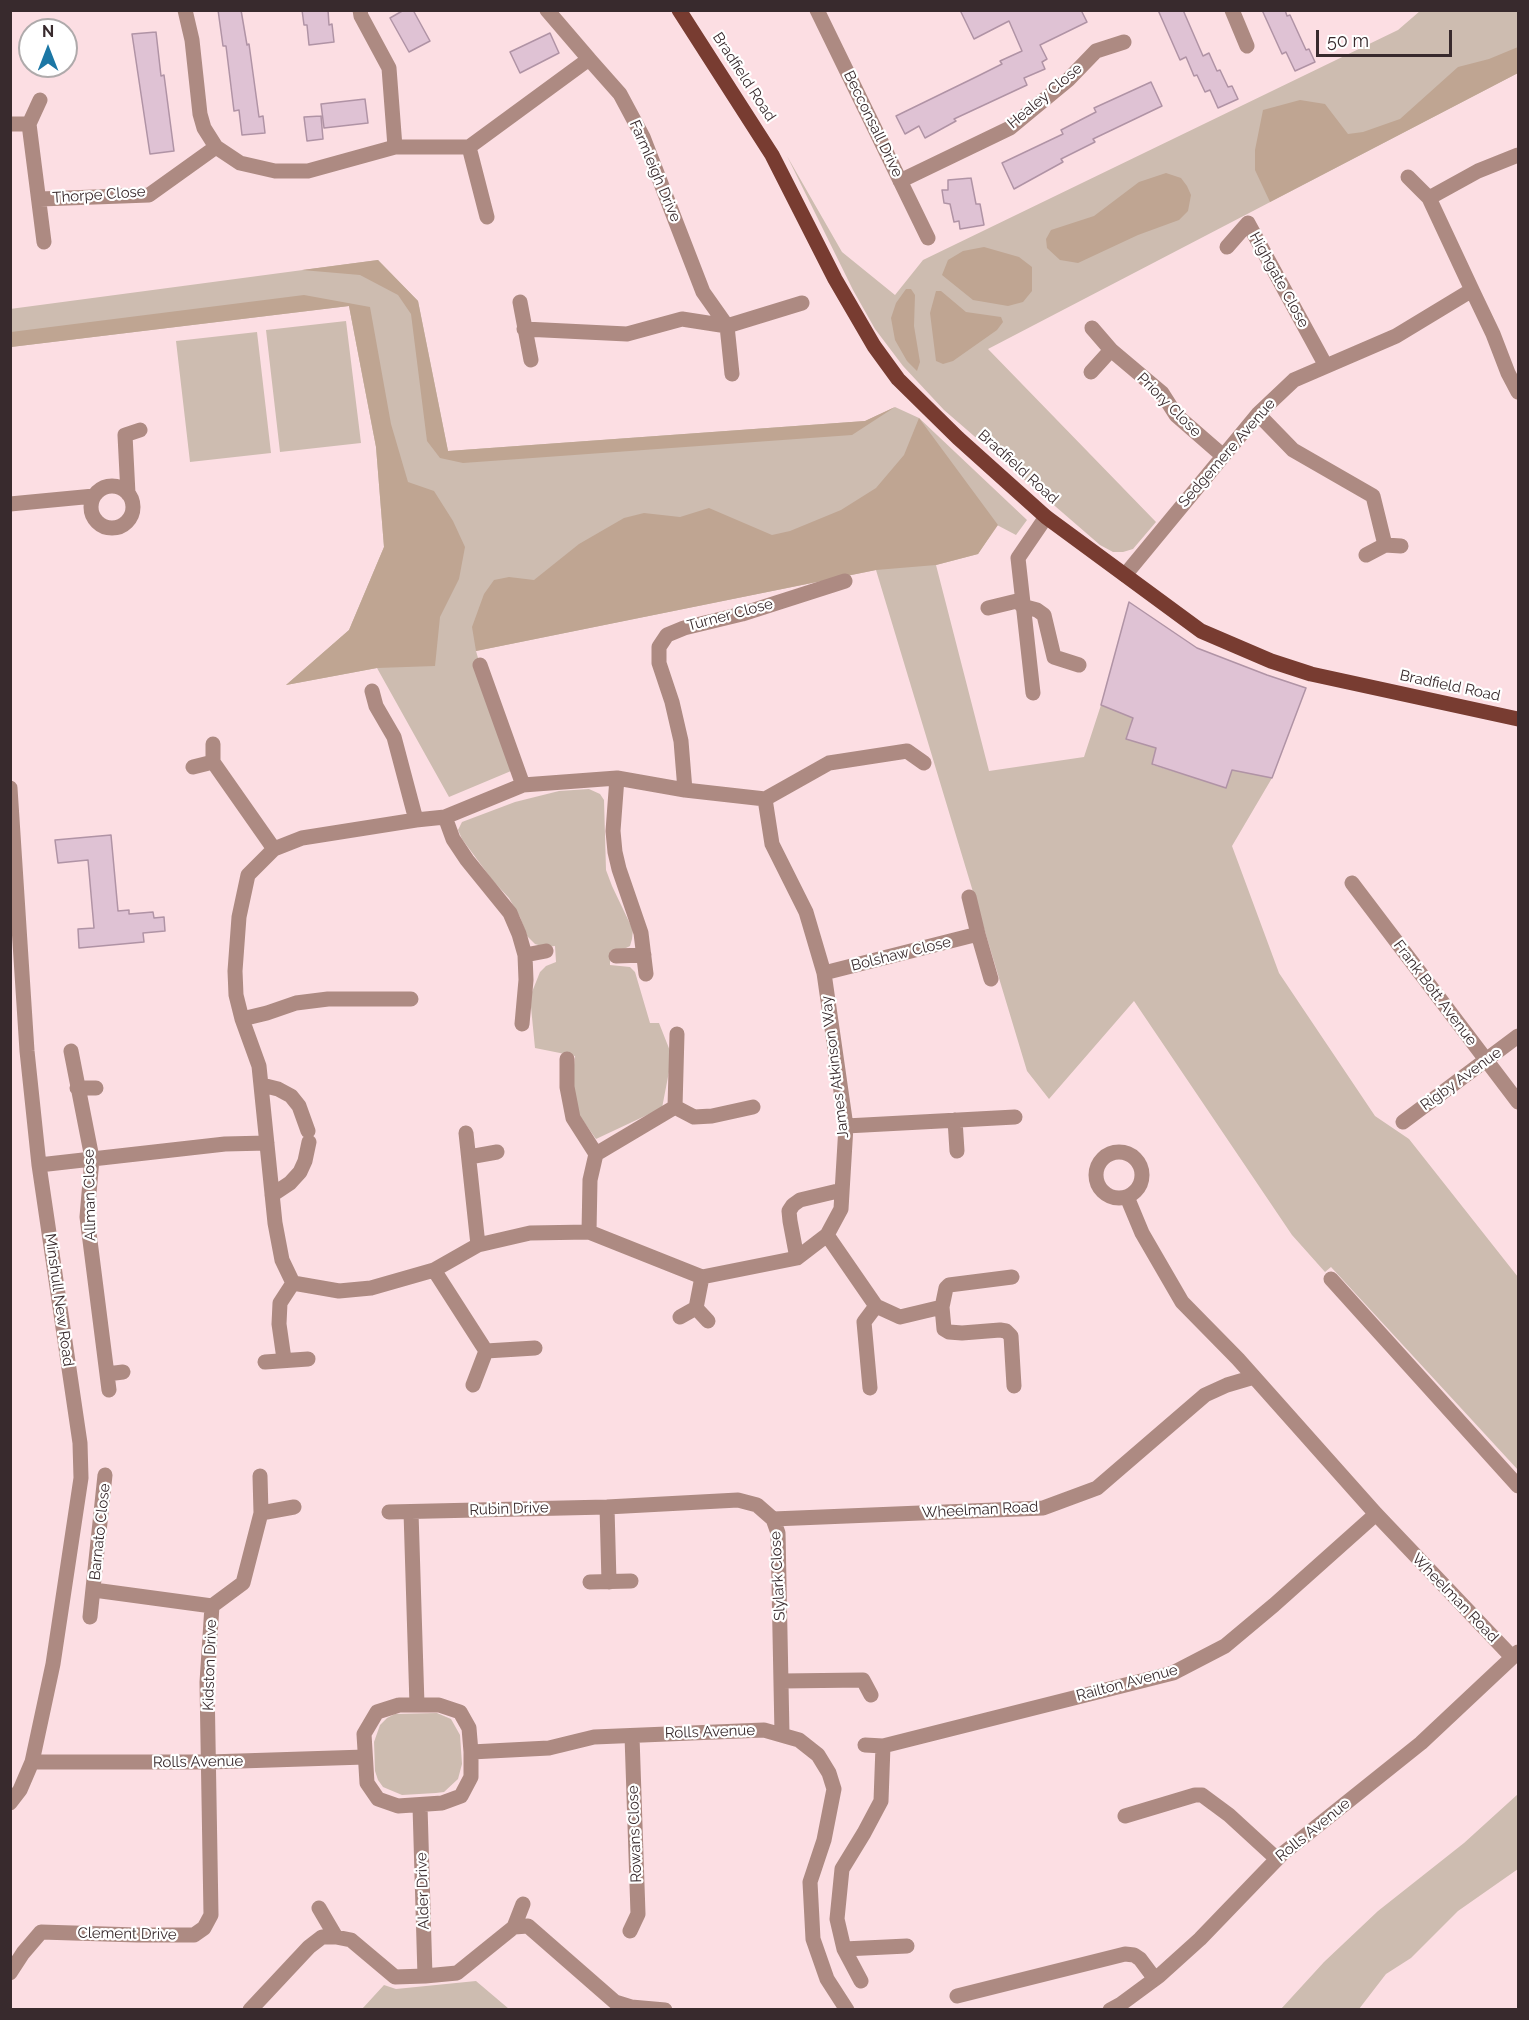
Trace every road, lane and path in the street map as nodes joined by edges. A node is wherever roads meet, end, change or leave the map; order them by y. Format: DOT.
graph roads {
  1 [pos="185,10"];
  2 [pos="360,10"];
  3 [pos="547,10"];
  4 [pos="678,10"];
  5 [pos="817,10"];
  6 [pos="1232,10"];
  7 [pos="1124,42"];
  8 [pos="1247,46"];
  9 [pos="589,59"];
  10 [pos="40,100"];
  11 [pos="10,124"];
  12 [pos="29,124"];
  13 [pos="216,147"];
  14 [pos="395,147"];
  15 [pos="469,147"];
  16 [pos="1518,155"];
  17 [pos="1408,177"];
  18 [pos="900,181"];
  19 [pos="1429,198"];
  20 [pos="40,199"];
  21 [pos="487,217"];
  22 [pos="928,238"];
  23 [pos="44,242"];
  24 [pos="1227,247"];
  25 [pos="1472,290"];
  26 [pos="520,302"];
  27 [pos="802,303"];
  28 [pos="727,326"];
  29 [pos="1092,328"];
  30 [pos="524,329"];
  31 [pos="1111,350"];
  32 [pos="531,360"];
  33 [pos="1326,366"];
  34 [pos="1091,372"];
  35 [pos="732,374"];
  36 [pos="1518,392"];
  37 [pos="1258,414"];
  38 [pos="140,430"];
  39 [pos="1222,455"];
  40 [pos="128,494"];
  41 [pos="94,496"];
  42 [pos="10,504"];
  43 [pos="1046,517"];
  44 [pos="1385,545"];
  45 [pos="1401,546"];
  46 [pos="1366,555"];
  47 [pos="1125,575"];
  48 [pos="844,581"];
  49 [pos="1021,603"];
  50 [pos="988,608"];
  51 [pos="480,665"];
  52 [pos="1078,665"];
  53 [pos="372,691"];
  54 [pos="1033,693"];
  55 [pos="1518,718"];
  56 [pos="213,744"];
  57 [pos="213,762"];
  58 [pos="924,763"];
  59 [pos="193,767"];
  60 [pos="617,778"];
  61 [pos="523,784"];
  62 [pos="10,788"];
  63 [pos="685,790"];
  64 [pos="765,799"];
  65 [pos="445,817"];
  66 [pos="416,820"];
  67 [pos="274,849"];
  68 [pos="1352,883"];
  69 [pos="969,897"];
  70 [pos="978,934"];
  71 [pos="546,951"];
  72 [pos="525,955"];
  73 [pos="644,955"];
  74 [pos="616,956"];
  75 [pos="646,974"];
  76 [pos="824,974"];
  77 [pos="991,979"];
  78 [pos="411,999"];
  79 [pos="242,1019"];
  80 [pos="522,1024"];
  81 [pos="677,1034"];
  82 [pos="1518,1036"];
  83 [pos="71,1052"];
  84 [pos="567,1059"];
  85 [pos="1486,1061"];
  86 [pos="262,1085"];
  87 [pos="77,1088"];
  88 [pos="96,1088"];
  89 [pos="1518,1102"];
  90 [pos="675,1107"];
  91 [pos="753,1107"];
  92 [pos="1015,1117"];
  93 [pos="955,1120"];
  94 [pos="1403,1122"];
  95 [pos="846,1126"];
  96 [pos="466,1133"];
  97 [pos="267,1143"];
  98 [pos="957,1151"];
  99 [pos="497,1152"];
  100 [pos="596,1154"];
  101 [pos="469,1157"];
  102 [pos="92,1158"];
  103 [pos="39,1165"];
  104 [pos="842,1190"];
  105 [pos="272,1195"];
  106 [pos="1127,1197"];
  107 [pos="589,1232"];
  108 [pos="827,1235"];
  109 [pos="478,1245"];
  110 [pos="797,1258"];
  111 [pos="434,1270"];
  112 [pos="702,1277"];
  113 [pos="1012,1277"];
  114 [pos="1331,1279"];
  115 [pos="293,1284"];
  116 [pos="876,1306"];
  117 [pos="942,1307"];
  118 [pos="696,1308"];
  119 [pos="680,1317"];
  120 [pos="708,1321"];
  121 [pos="535,1348"];
  122 [pos="486,1351"];
  123 [pos="284,1359"];
  124 [pos="308,1359"];
  125 [pos="265,1362"];
  126 [pos="123,1372"];
  127 [pos="1254,1377"];
  128 [pos="473,1385"];
  129 [pos="1014,1386"];
  130 [pos="870,1388"];
  131 [pos="105,1475"];
  132 [pos="260,1476"];
  133 [pos="1518,1486"];
  134 [pos="294,1507"];
  135 [pos="607,1507"];
  136 [pos="389,1512"];
  137 [pos="411,1512"];
  138 [pos="261,1513"];
  139 [pos="1376,1514"];
  140 [pos="773,1519"];
  141 [pos="631,1581"];
  142 [pos="590,1582"];
  143 [pos="609,1582"];
  144 [pos="94,1590"];
  145 [pos="212,1606"];
  146 [pos="90,1617"];
  147 [pos="1515,1654"];
  148 [pos="782,1681"];
  149 [pos="871,1695"];
  150 [pos="417,1705"];
  151 [pos="782,1734"];
  152 [pos="632,1736"];
  153 [pos="865,1745"];
  154 [pos="883,1746"];
  155 [pos="471,1752"];
  156 [pos="365,1757"];
  157 [pos="32,1762"];
  158 [pos="209,1762"];
  159 [pos="10,1803"];
  160 [pos="420,1806"];
  161 [pos="1125,1816"];
  162 [pos="1277,1859"];
  163 [pos="523,1904"];
  164 [pos="319,1908"];
  165 [pos="514,1928"];
  166 [pos="630,1931"];
  167 [pos="336,1936"];
  168 [pos="907,1946"];
  169 [pos="844,1949"];
  170 [pos="10,1973"];
  171 [pos="425,1976"];
  172 [pos="1155,1979"];
  173 [pos="861,1981"];
  174 [pos="957,1996"];
  175 [pos="1118,2008"];
  176 [pos="250,2010"];
  177 [pos="665,2010"];
  178 [pos="847,2010"];
  1 -- 13 [label="street"];
  2 -- 14 [label="street"];
  3 -- 9 [label="street, Farmleigh Drive"];
  4 -- 43 [label="main road, Bradfield Road"];
  5 -- 18 [label="street, Becconsall Drive"];
  6 -- 8 [label="street"];
  7 -- 18 [label="street, Healey Close"];
  9 -- 15 [label="street"];
  9 -- 28 [label="street, Farmleigh Drive"];
  10 -- 12 [label="street"];
  11 -- 12 [label="street"];
  12 -- 20 [label="street, Thorpe Close"];
  13 -- 14 [label="street"];
  13 -- 20 [label="street, Thorpe Close"];
  14 -- 15 [label="street"];
  15 -- 21 [label="street"];
  16 -- 19 [label="street"];
  17 -- 19 [label="street"];
  18 -- 22 [label="street, Becconsall Drive"];
  19 -- 25 [label="street"];
  20 -- 23 [label="street, Thorpe Close"];
  24 -- 33 [label="street, Highgate Close"];
  25 -- 33 [label="street, Sedgemere Avenue"];
  25 -- 36 [label="street"];
  26 -- 30 [label="street"];
  27 -- 28 [label="street"];
  28 -- 30 [label="street"];
  28 -- 35 [label="street, Farmleigh Drive"];
  29 -- 31 [label="street, Priory Close"];
  30 -- 32 [label="street"];
  31 -- 34 [label="street"];
  31 -- 39 [label="street, Priory Close"];
  33 -- 37 [label="street, Sedgemere Avenue"];
  37 -- 39 [label="street, Sedgemere Avenue"];
  37 -- 44 [label="street"];
  38 -- 40 [label="street"];
  39 -- 47 [label="street, Sedgemere Avenue"];
  40 -- 41 [label="street"];
  40 -- 41 [label="street"];
  41 -- 42 [label="street"];
  43 -- 47 [label="main road, Bradfield Road"];
  43 -- 49 [label="street"];
  44 -- 45 [label="street"];
  44 -- 46 [label="street"];
  47 -- 55 [label="main road, Bradfield Road"];
  48 -- 63 [label="street, Turner Close"];
  49 -- 50 [label="street"];
  49 -- 52 [label="street"];
  49 -- 54 [label="street"];
  51 -- 61 [label="street"];
  53 -- 66 [label="street"];
  56 -- 57 [label="street"];
  57 -- 59 [label="street"];
  57 -- 67 [label="street"];
  58 -- 64 [label="street"];
  60 -- 61 [label="street"];
  60 -- 63 [label="street"];
  60 -- 73 [label="street"];
  61 -- 65 [label="street"];
  62 -- 103 [label="street, Minshull New Road"];
  63 -- 64 [label="street"];
  64 -- 76 [label="street, James Atkinson Way"];
  65 -- 66 [label="street"];
  65 -- 72 [label="street"];
  66 -- 67 [label="street"];
  67 -- 79 [label="street"];
  68 -- 85 [label="street, Frank Bott Avenue"];
  69 -- 70 [label="street"];
  70 -- 76 [label="street, Bolshaw Close"];
  70 -- 77 [label="street"];
  71 -- 72 [label="street"];
  72 -- 80 [label="street"];
  73 -- 74 [label="street"];
  73 -- 75 [label="street"];
  76 -- 95 [label="street, James Atkinson Way"];
  78 -- 79 [label="street"];
  79 -- 86 [label="street"];
  81 -- 90 [label="street"];
  82 -- 85 [label="street, Rigby Avenue"];
  83 -- 87 [label="street, Allman Close"];
  84 -- 100 [label="street"];
  85 -- 89 [label="street, Frank Bott Avenue"];
  85 -- 94 [label="street, Rigby Avenue"];
  86 -- 97 [label="street"];
  86 -- 105 [label="street"];
  87 -- 88 [label="street"];
  87 -- 102 [label="street, Allman Close"];
  90 -- 91 [label="street"];
  90 -- 100 [label="street"];
  92 -- 93 [label="street"];
  93 -- 95 [label="street"];
  93 -- 98 [label="street"];
  95 -- 104 [label="street, James Atkinson Way"];
  96 -- 101 [label="street"];
  97 -- 102 [label="street"];
  97 -- 105 [label="street"];
  99 -- 101 [label="street"];
  100 -- 107 [label="street"];
  101 -- 109 [label="street"];
  102 -- 103 [label="street"];
  102 -- 126 [label="street, Allman Close"];
  103 -- 157 [label="street, Minshull New Road"];
  104 -- 108 [label="street, James Atkinson Way"];
  104 -- 110 [label="street"];
  105 -- 115 [label="street"];
  106 -- 127 [label="street, Wheelman Road"];
  107 -- 109 [label="street"];
  107 -- 112 [label="street"];
  108 -- 110 [label="street, James Atkinson Way"];
  108 -- 116 [label="street"];
  109 -- 111 [label="street"];
  110 -- 112 [label="street, James Atkinson Way"];
  111 -- 115 [label="street"];
  111 -- 122 [label="street"];
  112 -- 118 [label="street"];
  113 -- 117 [label="street"];
  114 -- 133 [label="street"];
  115 -- 123 [label="street"];
  116 -- 117 [label="street"];
  116 -- 130 [label="street"];
  117 -- 129 [label="street"];
  118 -- 119 [label="street"];
  118 -- 120 [label="street"];
  121 -- 122 [label="street"];
  122 -- 128 [label="street"];
  123 -- 124 [label="street"];
  123 -- 125 [label="street"];
  127 -- 139 [label="street, Wheelman Road"];
  127 -- 140 [label="street, Wheelman Road"];
  131 -- 144 [label="street, Barnato Close"];
  132 -- 138 [label="street, Kidston Drive"];
  134 -- 138 [label="street"];
  135 -- 137 [label="street, Rubin Drive"];
  135 -- 140 [label="street, Slylark Close"];
  135 -- 143 [label="street"];
  136 -- 137 [label="street, Rubin Drive"];
  137 -- 150 [label="street"];
  138 -- 145 [label="street, Kidston Drive"];
  139 -- 147 [label="street, Wheelman Road"];
  139 -- 154 [label="street, Railton Avenue"];
  140 -- 148 [label="street, Slylark Close"];
  141 -- 143 [label="street"];
  142 -- 143 [label="street"];
  144 -- 145 [label="street, Barnato Close"];
  144 -- 146 [label="street, Barnato Close"];
  145 -- 158 [label="street, Kidston Drive"];
  147 -- 162 [label="street, Rolls Avenue"];
  148 -- 149 [label="street"];
  148 -- 151 [label="street, Slylark Close"];
  150 -- 155 [label="street"];
  150 -- 156 [label="street"];
  151 -- 152 [label="street, Rolls Avenue"];
  151 -- 178 [label="street, Rolls Avenue"];
  152 -- 155 [label="street, Rolls Avenue"];
  152 -- 166 [label="street, Rowans Close"];
  153 -- 154 [label="street, Railton Avenue"];
  154 -- 169 [label="street"];
  155 -- 160 [label="street"];
  156 -- 158 [label="street, Rolls Avenue"];
  156 -- 160 [label="street"];
  157 -- 158 [label="street, Rolls Avenue"];
  157 -- 159 [label="street, Minshull New Road"];
  158 -- 170 [label="street, Clement Drive"];
  160 -- 171 [label="street, Alder Drive"];
  161 -- 162 [label="street"];
  162 -- 172 [label="street, Rolls Avenue"];
  163 -- 165 [label="street"];
  164 -- 167 [label="street"];
  165 -- 171 [label="street"];
  165 -- 177 [label="street"];
  167 -- 171 [label="street"];
  167 -- 176 [label="street"];
  168 -- 169 [label="street"];
  169 -- 173 [label="street"];
  172 -- 174 [label="street"];
  172 -- 175 [label="street, Rolls Avenue"];
}
